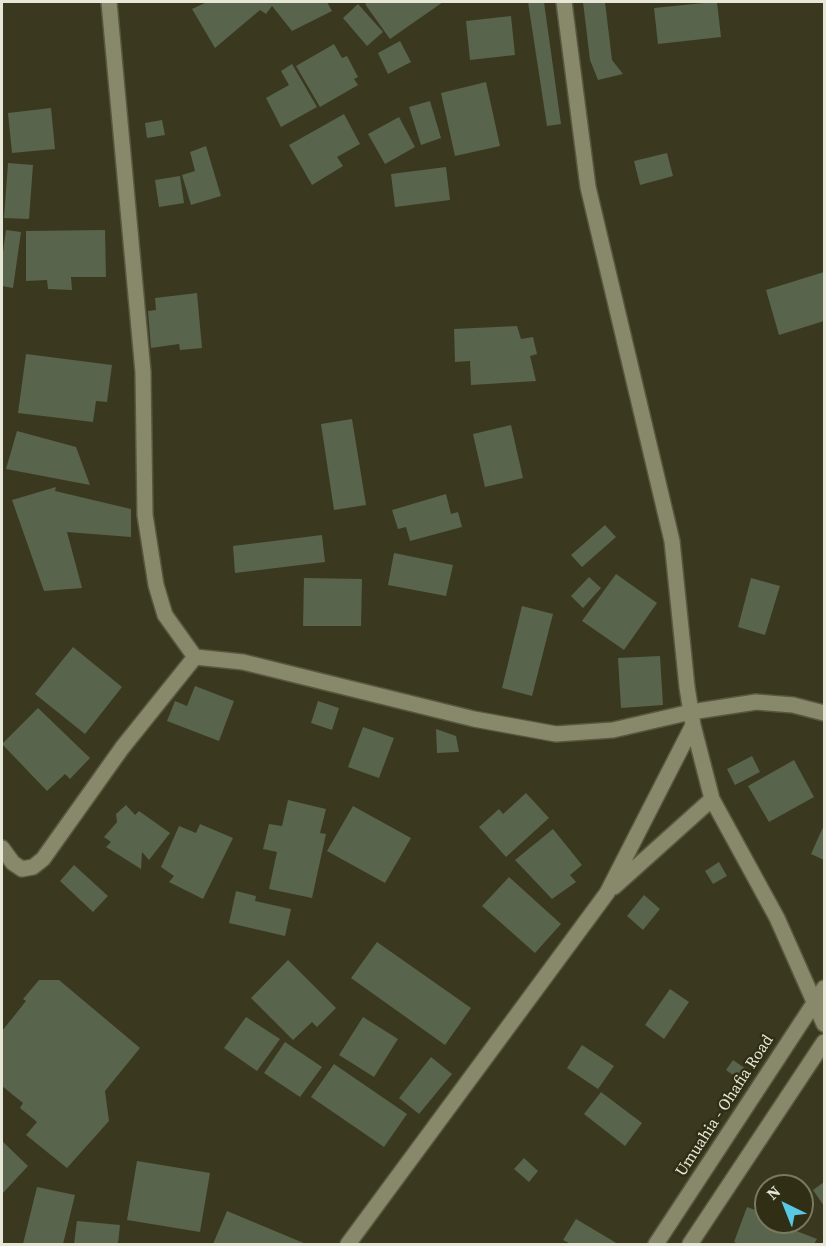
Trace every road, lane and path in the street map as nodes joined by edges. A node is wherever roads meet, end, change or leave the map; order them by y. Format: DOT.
graph roads {
  1 [pos="109,2"];
  2 [pos="564,2"];
  3 [pos="195,657"];
  4 [pos="825,713"];
  5 [pos="692,719"];
  6 [pos="712,799"];
  7 [pos="2,848"];
  8 [pos="607,893"];
  9 [pos="825,987"];
  10 [pos="816,1001"];
  11 [pos="825,1024"];
  12 [pos="825,1042"];
  13 [pos="348,1245"];
  14 [pos="656,1245"];
  15 [pos="690,1245"];
  1 -- 3 [label="street"];
  2 -- 5 [label="street"];
  3 -- 5 [label="street"];
  3 -- 7 [label="street"];
  4 -- 5 [label="street"];
  5 -- 6 [label="street"];
  5 -- 8 [label="street"];
  6 -- 8 [label="street"];
  6 -- 10 [label="street"];
  8 -- 13 [label="street"];
  9 -- 10 [label="street, Umuahia - Ohafia Road"];
  10 -- 11 [label="street"];
  10 -- 14 [label="street, Umuahia - Ohafia Road"];
  12 -- 15 [label="street"];
}
